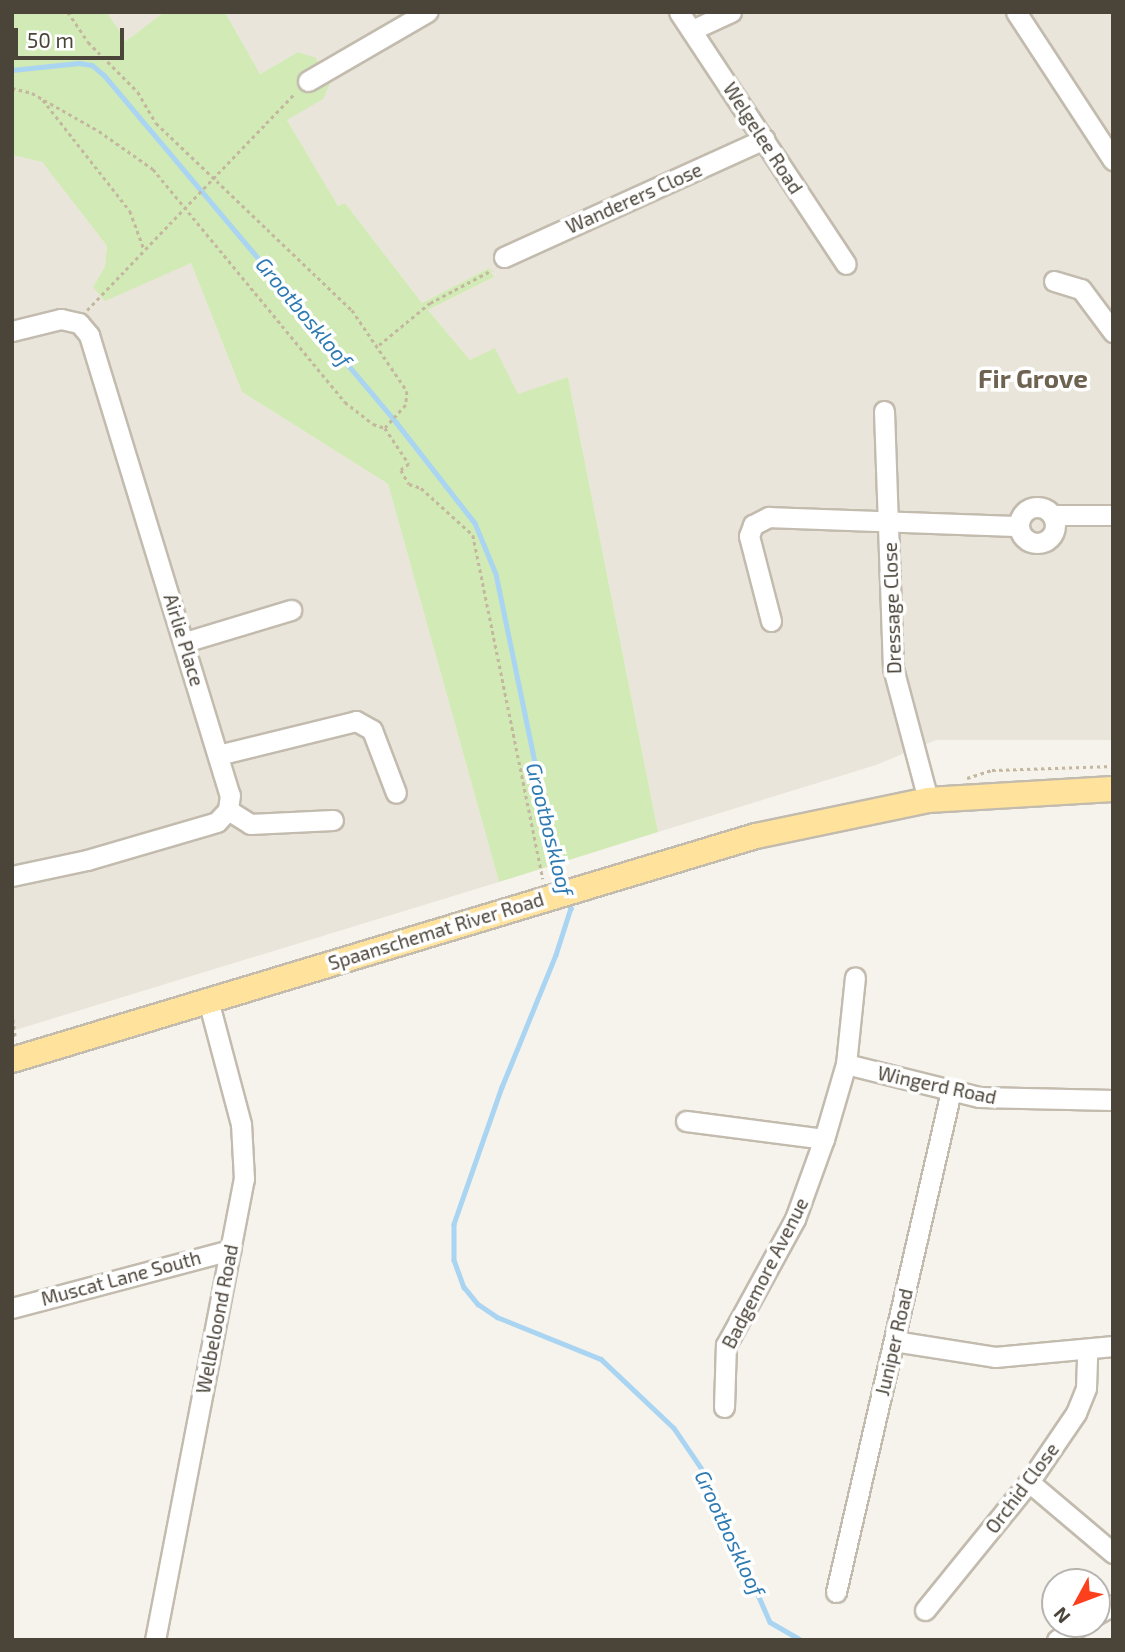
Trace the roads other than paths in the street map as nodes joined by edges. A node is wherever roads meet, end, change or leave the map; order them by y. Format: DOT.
graph roads {
  1 [pos="427,12"];
  2 [pos="679,12"];
  3 [pos="731,12"];
  4 [pos="1016,12"];
  5 [pos="692,30"];
  6 [pos="308,81"];
  7 [pos="764,139"];
  8 [pos="1113,160"];
  9 [pos="504,257"];
  10 [pos="846,264"];
  11 [pos="1054,281"];
  12 [pos="12,331"];
  13 [pos="1113,332"];
  14 [pos="884,411"];
  15 [pos="1052,515"];
  16 [pos="1113,515"];
  17 [pos="888,522"];
  18 [pos="1019,526"];
  19 [pos="291,610"];
  20 [pos="771,621"];
  21 [pos="186,642"];
  22 [pos="218,755"];
  23 [pos="1113,789"];
  24 [pos="396,793"];
  25 [pos="929,800"];
  26 [pos="228,810"];
  27 [pos="333,820"];
  28 [pos="12,876"];
  29 [pos="855,977"];
  30 [pos="208,1000"];
  31 [pos="14,1050"];
  32 [pos="846,1065"];
  33 [pos="951,1091"];
  34 [pos="1113,1100"];
  35 [pos="686,1121"];
  36 [pos="824,1139"];
  37 [pos="230,1250"];
  38 [pos="12,1308"];
  39 [pos="894,1341"];
  40 [pos="1113,1346"];
  41 [pos="1087,1352"];
  42 [pos="723,1406"];
  43 [pos="1029,1482"];
  44 [pos="1113,1553"];
  45 [pos="836,1592"];
  46 [pos="925,1611"];
  47 [pos="155,1640"];
  1 -- 6 [label="street"];
  2 -- 5 [label="street, Welgelee Road"];
  3 -- 5 [label="street"];
  4 -- 8 [label="street"];
  5 -- 7 [label="street, Welgelee Road"];
  7 -- 9 [label="street, Wanderers Close"];
  7 -- 10 [label="street, Welgelee Road"];
  11 -- 13 [label="street"];
  12 -- 21 [label="street, Airlie Place"];
  14 -- 17 [label="street, Dressage Close"];
  15 -- 16 [label="street"];
  15 -- 18 [label="street"];
  15 -- 18 [label="street"];
  17 -- 18 [label="street"];
  17 -- 20 [label="street"];
  17 -- 25 [label="street, Dressage Close"];
  19 -- 21 [label="street"];
  21 -- 22 [label="street, Airlie Place"];
  22 -- 24 [label="street"];
  22 -- 26 [label="street, Airlie Place"];
  23 -- 25 [label="main road, Spaanschemat River Road"];
  25 -- 30 [label="main road, Spaanschemat River Road"];
  26 -- 27 [label="street"];
  26 -- 28 [label="street"];
  29 -- 32 [label="street, Badgemore Avenue"];
  30 -- 31 [label="main road, Spaanschemat River Road"];
  30 -- 37 [label="street, Welbeloond Road"];
  32 -- 33 [label="street, Wingerd Road"];
  32 -- 36 [label="street, Badgemore Avenue"];
  33 -- 34 [label="street, Wingerd Road"];
  33 -- 39 [label="street, Juniper Road"];
  35 -- 36 [label="street"];
  36 -- 42 [label="street, Badgemore Avenue"];
  37 -- 38 [label="street, Muscat Lane South"];
  37 -- 47 [label="street, Welbeloond Road"];
  39 -- 41 [label="street"];
  39 -- 45 [label="street, Juniper Road"];
  40 -- 41 [label="street"];
  41 -- 43 [label="street, Orchid Close"];
  43 -- 44 [label="street"];
  43 -- 46 [label="street, Orchid Close"];
}
